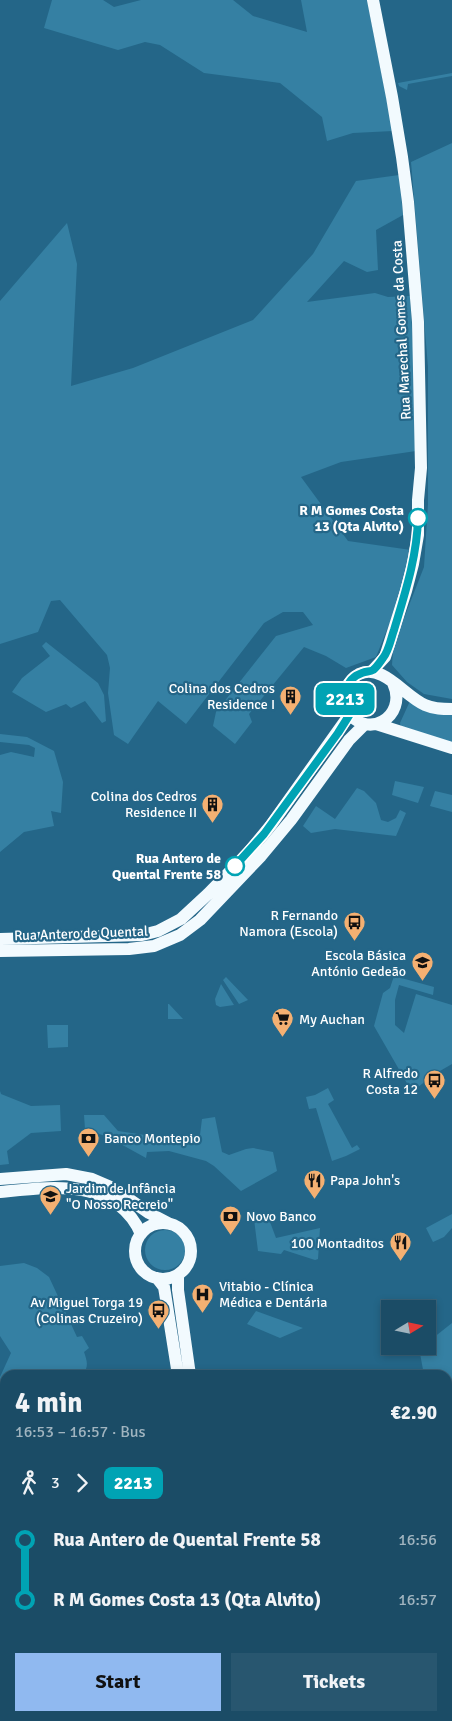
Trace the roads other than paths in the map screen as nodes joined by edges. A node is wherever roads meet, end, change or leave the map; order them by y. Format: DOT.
graph roads {
  1 [pos="373,0"];
  2 [pos="385,657"];
  3 [pos="372,671"];
  4 [pos="391,681"];
  5 [pos="452,709"];
  6 [pos="350,714"];
  7 [pos="371,724"];
  8 [pos="452,748"];
  9 [pos="0,939"];
  10 [pos="0,951"];
  11 [pos="0,1179"];
  12 [pos="0,1192"];
  13 [pos="170,1224"];
  14 [pos="141,1234"];
  15 [pos="178,1275"];
  16 [pos="157,1278"];
  17 [pos="177,1370"];
  18 [pos="189,1370"];
  1 -- 2 [label="main road, Rua Marechal Gomes da Costa"];
  2 -- 3 [label="main road, Rua Marechal Gomes da Costa"];
  2 -- 4 [label="main road, Rua Marechal Gomes da Costa"];
  3 -- 4 [label="main road"];
  3 -- 6 [label="main road"];
  4 -- 5 [label="main road"];
  4 -- 7 [label="main road"];
  6 -- 7 [label="main road"];
  6 -- 9 [label="main road, Rua Antero de Quental"];
  7 -- 8 [label="main road"];
  7 -- 10 [label="main road, Rua Antero de Quental"];
  11 -- 13 [label="main road"];
  12 -- 14 [label="main road"];
  13 -- 14 [label="main road"];
  13 -- 15 [label="main road"];
  14 -- 16 [label="main road"];
  15 -- 16 [label="main road"];
  15 -- 18 [label="main road"];
  16 -- 17 [label="main road"];
}
